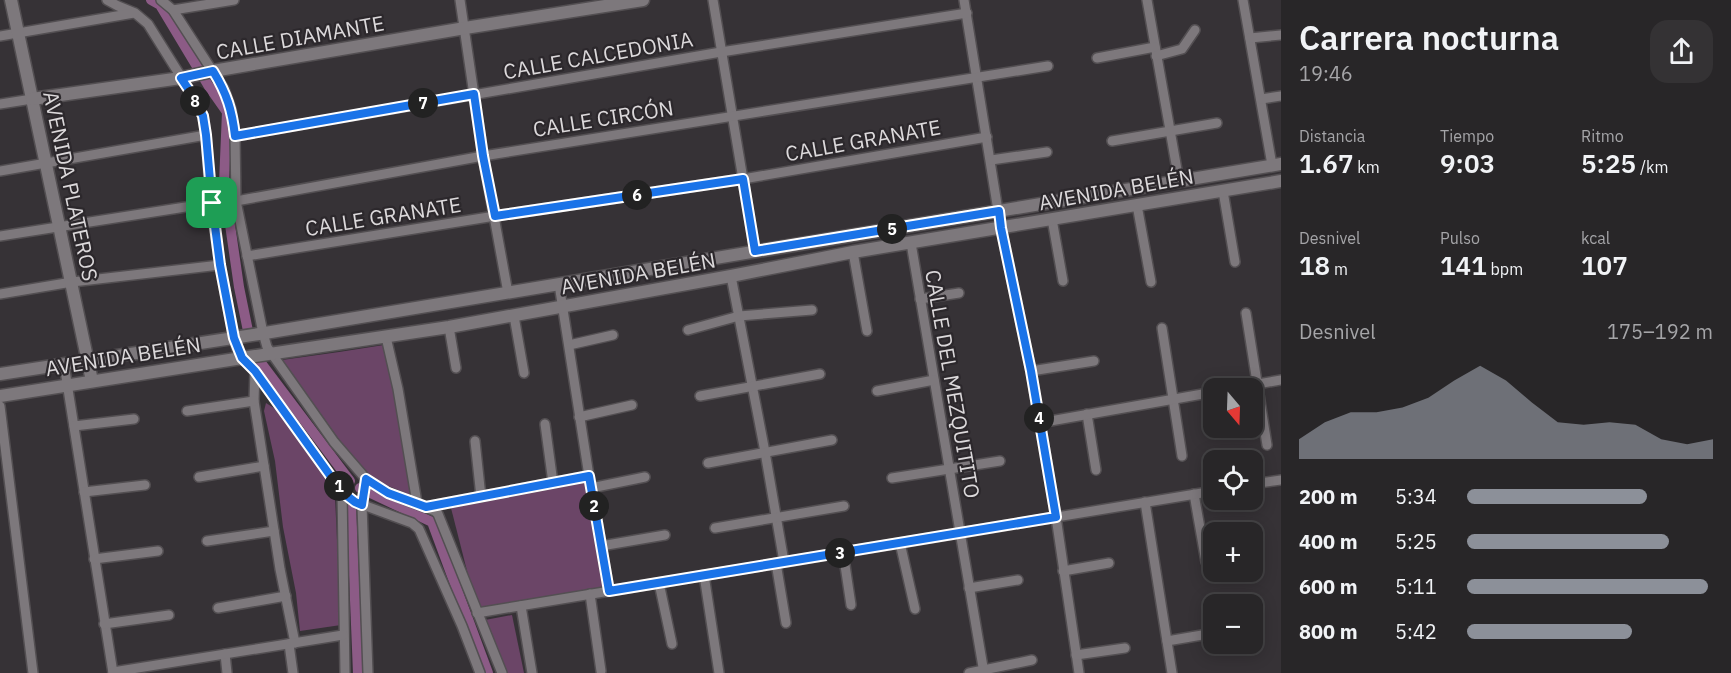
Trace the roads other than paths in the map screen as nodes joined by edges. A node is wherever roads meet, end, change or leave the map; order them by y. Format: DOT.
graph roads {
  1 [pos="10,0"];
  2 [pos="107,0"];
  3 [pos="161,0"];
  4 [pos="234,0"];
  5 [pos="460,0"];
  6 [pos="643,0"];
  7 [pos="713,0"];
  8 [pos="964,0"];
  9 [pos="1147,0"];
  10 [pos="1244,0"];
  11 [pos="173,10"];
  12 [pos="135,13"];
  13 [pos="967,13"];
  14 [pos="465,28"];
  15 [pos="1195,30"];
  16 [pos="19,33"];
  17 [pos="1281,35"];
  18 [pos="0,36"];
  19 [pos="1250,38"];
  20 [pos="720,52"];
  21 [pos="1156,52"];
  22 [pos="1097,58"];
  23 [pos="1048,66"];
  24 [pos="197,75"];
  25 [pos="977,77"];
  26 [pos="474,94"];
  27 [pos="1281,96"];
  28 [pos="32,99"];
  29 [pos="1261,99"];
  30 [pos="0,104"];
  31 [pos="732,115"];
  32 [pos="1217,123"];
  33 [pos="1169,131"];
  34 [pos="206,135"];
  35 [pos="235,136"];
  36 [pos="987,137"];
  37 [pos="1112,141"];
  38 [pos="1047,152"];
  39 [pos="483,156"];
  40 [pos="991,160"];
  41 [pos="46,162"];
  42 [pos="1277,165"];
  43 [pos="0,171"];
  44 [pos="743,179"];
  45 [pos="1179,181"];
  46 [pos="1281,181"];
  47 [pos="1223,191"];
  48 [pos="236,201"];
  49 [pos="212,203"];
  50 [pos="1137,205"];
  51 [pos="999,211"];
  52 [pos="495,216"];
  53 [pos="1052,219"];
  54 [pos="60,226"];
  55 [pos="1001,228"];
  56 [pos="0,236"];
  57 [pos="911,243"];
  58 [pos="755,251"];
  59 [pos="852,252"];
  60 [pos="247,256"];
  61 [pos="1235,262"];
  62 [pos="220,265"];
  63 [pos="730,276"];
  64 [pos="1063,281"];
  65 [pos="72,282"];
  66 [pos="1151,282"];
  67 [pos="559,284"];
  68 [pos="959,292"];
  69 [pos="508,293"];
  70 [pos="0,294"];
  71 [pos="920,299"];
  72 [pos="562,307"];
  73 [pos="812,310"];
  74 [pos="1246,314"];
  75 [pos="514,316"];
  76 [pos="739,316"];
  77 [pos="449,327"];
  78 [pos="1162,328"];
  79 [pos="688,330"];
  80 [pos="867,331"];
  81 [pos="263,333"];
  82 [pos="613,335"];
  83 [pos="386,337"];
  84 [pos="234,338"];
  85 [pos="569,345"];
  86 [pos="271,354"];
  87 [pos="242,358"];
  88 [pos="88,359"];
  89 [pos="1094,361"];
  90 [pos="64,364"];
  91 [pos="456,368"];
  92 [pos="255,371"];
  93 [pos="1031,371"];
  94 [pos="524,373"];
  95 [pos="0,374"];
  96 [pos="820,374"];
  97 [pos="1256,378"];
  98 [pos="934,380"];
  99 [pos="1281,380"];
  100 [pos="92,381"];
  101 [pos="1263,383"];
  102 [pos="68,384"];
  103 [pos="751,387"];
  104 [pos="877,391"];
  105 [pos="1203,394"];
  106 [pos="0,396"];
  107 [pos="700,396"];
  108 [pos="1173,399"];
  109 [pos="254,401"];
  110 [pos="632,405"];
  111 [pos="0,406"];
  112 [pos="186,411"];
  113 [pos="1088,414"];
  114 [pos="579,417"];
  115 [pos="134,419"];
  116 [pos="1263,421"];
  117 [pos="545,423"];
  118 [pos="1040,423"];
  119 [pos="74,426"];
  120 [pos="832,440"];
  121 [pos="475,441"];
  122 [pos="1267,445"];
  123 [pos="765,452"];
  124 [pos="1182,456"];
  125 [pos="1000,460"];
  126 [pos="708,463"];
  127 [pos="264,465"];
  128 [pos="949,469"];
  129 [pos="1096,470"];
  130 [pos="589,476"];
  131 [pos="199,477"];
  132 [pos="645,477"];
  133 [pos="892,478"];
  134 [pos="366,479"];
  135 [pos="1280,480"];
  136 [pos="1263,482"];
  137 [pos="553,483"];
  138 [pos="145,485"];
  139 [pos="591,488"];
  140 [pos="1281,490"];
  141 [pos="84,492"];
  142 [pos="342,492"];
  143 [pos="1203,493"];
  144 [pos="1194,494"];
  145 [pos="481,497"];
  146 [pos="1144,502"];
  147 [pos="417,503"];
  148 [pos="362,505"];
  149 [pos="844,506"];
  150 [pos="426,507"];
  151 [pos="1056,517"];
  152 [pos="777,518"];
  153 [pos="715,528"];
  154 [pos="274,531"];
  155 [pos="960,533"];
  156 [pos="665,535"];
  157 [pos="207,541"];
  158 [pos="900,543"];
  159 [pos="1203,545"];
  160 [pos="601,546"];
  161 [pos="158,551"];
  162 [pos="843,552"];
  163 [pos="94,559"];
  164 [pos="780,563"];
  165 [pos="1109,563"];
  166 [pos="1064,571"];
  167 [pos="704,575"];
  168 [pos="1018,580"];
  169 [pos="659,583"];
  170 [pos="969,588"];
  171 [pos="609,591"];
  172 [pos="590,594"];
  173 [pos="286,597"];
  174 [pos="851,605"];
  175 [pos="521,606"];
  176 [pos="218,608"];
  177 [pos="915,609"];
  178 [pos="477,613"];
  179 [pos="169,615"];
  180 [pos="786,623"];
  181 [pos="104,624"];
  182 [pos="343,635"];
  183 [pos="1203,635"];
  184 [pos="1167,641"];
  185 [pos="292,643"];
  186 [pos="672,644"];
  187 [pos="1125,648"];
  188 [pos="225,654"];
  189 [pos="1076,656"];
  190 [pos="1032,660"];
  191 [pos="160,669"];
  192 [pos="601,671"];
  193 [pos="983,672"];
  194 [pos="33,673"];
  195 [pos="113,673"];
  196 [pos="227,673"];
  197 [pos="293,673"];
  198 [pos="345,673"];
  199 [pos="368,673"];
  200 [pos="480,673"];
  201 [pos="502,673"];
  202 [pos="532,673"];
  203 [pos="719,673"];
  204 [pos="969,673"];
  205 [pos="1079,673"];
  206 [pos="1172,673"];
  1 -- 16 [label="main road, AVENIDA PLATEROS"];
  2 -- 12 [label="street"];
  3 -- 11 [label="street"];
  4 -- 11 [label="street"];
  5 -- 14 [label="street"];
  6 -- 14 [label="main road, CALLE DIAMANTE"];
  7 -- 20 [label="street"];
  8 -- 13 [label="street"];
  9 -- 21 [label="street"];
  10 -- 19 [label="street"];
  11 -- 24 [label="street"];
  12 -- 16 [label="street"];
  12 -- 24 [label="street"];
  13 -- 20 [label="street, CALLE CALCEDONIA"];
  13 -- 25 [label="street"];
  14 -- 24 [label="main road, CALLE DIAMANTE"];
  14 -- 26 [label="street"];
  15 -- 21 [label="street"];
  16 -- 18 [label="street"];
  16 -- 28 [label="main road, AVENIDA PLATEROS"];
  17 -- 19 [label="street"];
  19 -- 29 [label="street"];
  20 -- 26 [label="street, CALLE CALCEDONIA"];
  20 -- 31 [label="street"];
  21 -- 22 [label="street"];
  21 -- 33 [label="street"];
  23 -- 25 [label="street, CALLE CIRCÓN"];
  24 -- 28 [label="main road, CALLE DIAMANTE"];
  24 -- 34 [label="street"];
  24 -- 35 [label="street"];
  25 -- 31 [label="street, CALLE CIRCÓN"];
  25 -- 36 [label="street"];
  26 -- 35 [label="street, CALLE CALCEDONIA"];
  26 -- 39 [label="street"];
  27 -- 29 [label="street"];
  28 -- 30 [label="street, CALLE DIAMANTE"];
  28 -- 41 [label="main road, AVENIDA PLATEROS"];
  29 -- 42 [label="street"];
  31 -- 39 [label="street, CALLE CIRCÓN"];
  31 -- 44 [label="street"];
  32 -- 33 [label="street"];
  33 -- 37 [label="street"];
  33 -- 45 [label="street"];
  34 -- 41 [label="street"];
  34 -- 49 [label="street"];
  35 -- 48 [label="street"];
  36 -- 40 [label="street"];
  36 -- 44 [label="street, CALLE GRANATE"];
  38 -- 40 [label="street"];
  39 -- 48 [label="street, CALLE CIRCÓN"];
  39 -- 52 [label="street"];
  40 -- 51 [label="street"];
  41 -- 43 [label="street"];
  41 -- 54 [label="main road, AVENIDA PLATEROS"];
  42 -- 45 [label="main road, AVENIDA BELÉN"];
  44 -- 52 [label="street, CALLE GRANATE"];
  44 -- 58 [label="street"];
  45 -- 51 [label="main road, AVENIDA BELÉN"];
  46 -- 47 [label="main road, AVENIDA BELÉN"];
  47 -- 50 [label="main road, AVENIDA BELÉN"];
  47 -- 61 [label="street"];
  48 -- 60 [label="street"];
  49 -- 54 [label="street"];
  49 -- 62 [label="street"];
  50 -- 53 [label="main road, AVENIDA BELÉN"];
  50 -- 66 [label="street"];
  51 -- 55 [label="street"];
  51 -- 58 [label="main road, AVENIDA BELÉN"];
  52 -- 60 [label="street, CALLE GRANATE"];
  52 -- 69 [label="street"];
  53 -- 55 [label="main road, AVENIDA BELÉN"];
  53 -- 64 [label="street"];
  54 -- 56 [label="street"];
  54 -- 65 [label="main road, AVENIDA PLATEROS"];
  55 -- 57 [label="main road, AVENIDA BELÉN"];
  55 -- 93 [label="street"];
  57 -- 59 [label="main road, AVENIDA BELÉN"];
  57 -- 71 [label="street, CALLE DEL MEZQUITITO"];
  58 -- 67 [label="main road, AVENIDA BELÉN"];
  59 -- 63 [label="main road, AVENIDA BELÉN"];
  59 -- 80 [label="street"];
  60 -- 81 [label="street"];
  62 -- 65 [label="street"];
  62 -- 84 [label="street"];
  63 -- 72 [label="main road, AVENIDA BELÉN"];
  63 -- 76 [label="street"];
  65 -- 70 [label="street"];
  65 -- 88 [label="main road, AVENIDA PLATEROS"];
  67 -- 69 [label="main road, AVENIDA BELÉN"];
  67 -- 72 [label="street"];
  68 -- 71 [label="street"];
  69 -- 81 [label="main road, AVENIDA BELÉN"];
  71 -- 98 [label="street, CALLE DEL MEZQUITITO"];
  72 -- 75 [label="main road, AVENIDA BELÉN"];
  72 -- 85 [label="street"];
  73 -- 76 [label="street"];
  74 -- 97 [label="street"];
  75 -- 77 [label="main road, AVENIDA BELÉN"];
  75 -- 94 [label="street"];
  76 -- 79 [label="street"];
  76 -- 103 [label="street"];
  77 -- 83 [label="main road, AVENIDA BELÉN"];
  77 -- 91 [label="street"];
  78 -- 108 [label="street"];
  81 -- 84 [label="main road, AVENIDA BELÉN"];
  81 -- 86 [label="street"];
  82 -- 85 [label="street"];
  83 -- 86 [label="main road, AVENIDA BELÉN"];
  83 -- 147 [label="street"];
  84 -- 87 [label="street"];
  84 -- 88 [label="main road, AVENIDA BELÉN"];
  85 -- 114 [label="street"];
  86 -- 87 [label="main road, AVENIDA BELÉN"];
  86 -- 134 [label="street"];
  87 -- 92 [label="street"];
  87 -- 100 [label="main road, AVENIDA BELÉN"];
  88 -- 90 [label="main road, AVENIDA BELÉN"];
  88 -- 100 [label="main road, AVENIDA PLATEROS"];
  89 -- 93 [label="street"];
  90 -- 95 [label="main road, AVENIDA BELÉN"];
  90 -- 102 [label="street"];
  92 -- 109 [label="street"];
  92 -- 142 [label="street"];
  93 -- 118 [label="street"];
  96 -- 103 [label="street"];
  98 -- 104 [label="street"];
  98 -- 128 [label="street, CALLE DEL MEZQUITITO"];
  99 -- 101 [label="street"];
  100 -- 102 [label="main road, AVENIDA BELÉN"];
  102 -- 106 [label="main road, AVENIDA BELÉN"];
  102 -- 119 [label="street"];
  103 -- 107 [label="street"];
  103 -- 123 [label="street"];
  105 -- 108 [label="street"];
  108 -- 113 [label="street"];
  108 -- 124 [label="street"];
  109 -- 112 [label="street"];
  109 -- 127 [label="street"];
  110 -- 114 [label="street"];
  111 -- 194 [label="street"];
  113 -- 118 [label="street"];
  113 -- 129 [label="street"];
  114 -- 130 [label="street"];
  115 -- 119 [label="street"];
  116 -- 122 [label="street"];
  117 -- 137 [label="street"];
  118 -- 151 [label="street"];
  119 -- 141 [label="street"];
  120 -- 123 [label="street"];
  121 -- 145 [label="street"];
  123 -- 126 [label="street"];
  123 -- 152 [label="street"];
  125 -- 128 [label="street"];
  127 -- 131 [label="street"];
  127 -- 154 [label="street"];
  128 -- 133 [label="street"];
  128 -- 155 [label="street, CALLE DEL MEZQUITITO"];
  130 -- 137 [label="street"];
  130 -- 139 [label="street"];
  132 -- 139 [label="street"];
  134 -- 147 [label="street"];
  134 -- 148 [label="street"];
  135 -- 136 [label="street"];
  135 -- 140 [label="street"];
  137 -- 145 [label="street"];
  138 -- 141 [label="street"];
  139 -- 160 [label="street"];
  141 -- 163 [label="street"];
  142 -- 148 [label="street"];
  142 -- 182 [label="street"];
  143 -- 144 [label="street"];
  144 -- 146 [label="street"];
  144 -- 159 [label="street"];
  145 -- 150 [label="street"];
  146 -- 151 [label="street"];
  146 -- 184 [label="street"];
  147 -- 150 [label="street"];
  148 -- 199 [label="street"];
  148 -- 200 [label="street"];
  149 -- 152 [label="street"];
  150 -- 178 [label="street"];
  151 -- 155 [label="street"];
  151 -- 166 [label="street"];
  152 -- 153 [label="street"];
  152 -- 164 [label="street"];
  154 -- 157 [label="street"];
  154 -- 173 [label="street"];
  155 -- 158 [label="street"];
  155 -- 170 [label="street, CALLE DEL MEZQUITITO"];
  156 -- 160 [label="street"];
  158 -- 162 [label="street"];
  158 -- 177 [label="street"];
  160 -- 171 [label="street"];
  161 -- 163 [label="street"];
  162 -- 164 [label="street"];
  162 -- 174 [label="street"];
  163 -- 181 [label="street"];
  164 -- 167 [label="street"];
  164 -- 180 [label="street"];
  165 -- 166 [label="street"];
  166 -- 189 [label="street"];
  167 -- 169 [label="street"];
  167 -- 203 [label="street"];
  168 -- 170 [label="street"];
  169 -- 171 [label="street"];
  169 -- 186 [label="street"];
  170 -- 193 [label="street, CALLE DEL MEZQUITITO"];
  171 -- 172 [label="street"];
  172 -- 175 [label="street"];
  172 -- 192 [label="street"];
  173 -- 176 [label="street"];
  173 -- 185 [label="street"];
  175 -- 178 [label="street"];
  175 -- 202 [label="street"];
  178 -- 201 [label="street"];
  179 -- 181 [label="street"];
  181 -- 195 [label="street"];
  182 -- 185 [label="street"];
  182 -- 198 [label="street"];
  183 -- 184 [label="street"];
  184 -- 206 [label="street"];
  185 -- 188 [label="street"];
  185 -- 197 [label="street"];
  187 -- 189 [label="street"];
  188 -- 191 [label="street"];
  188 -- 196 [label="street"];
  189 -- 205 [label="street"];
  190 -- 193 [label="street"];
  191 -- 195 [label="street"];
  193 -- 204 [label="street"];
}
